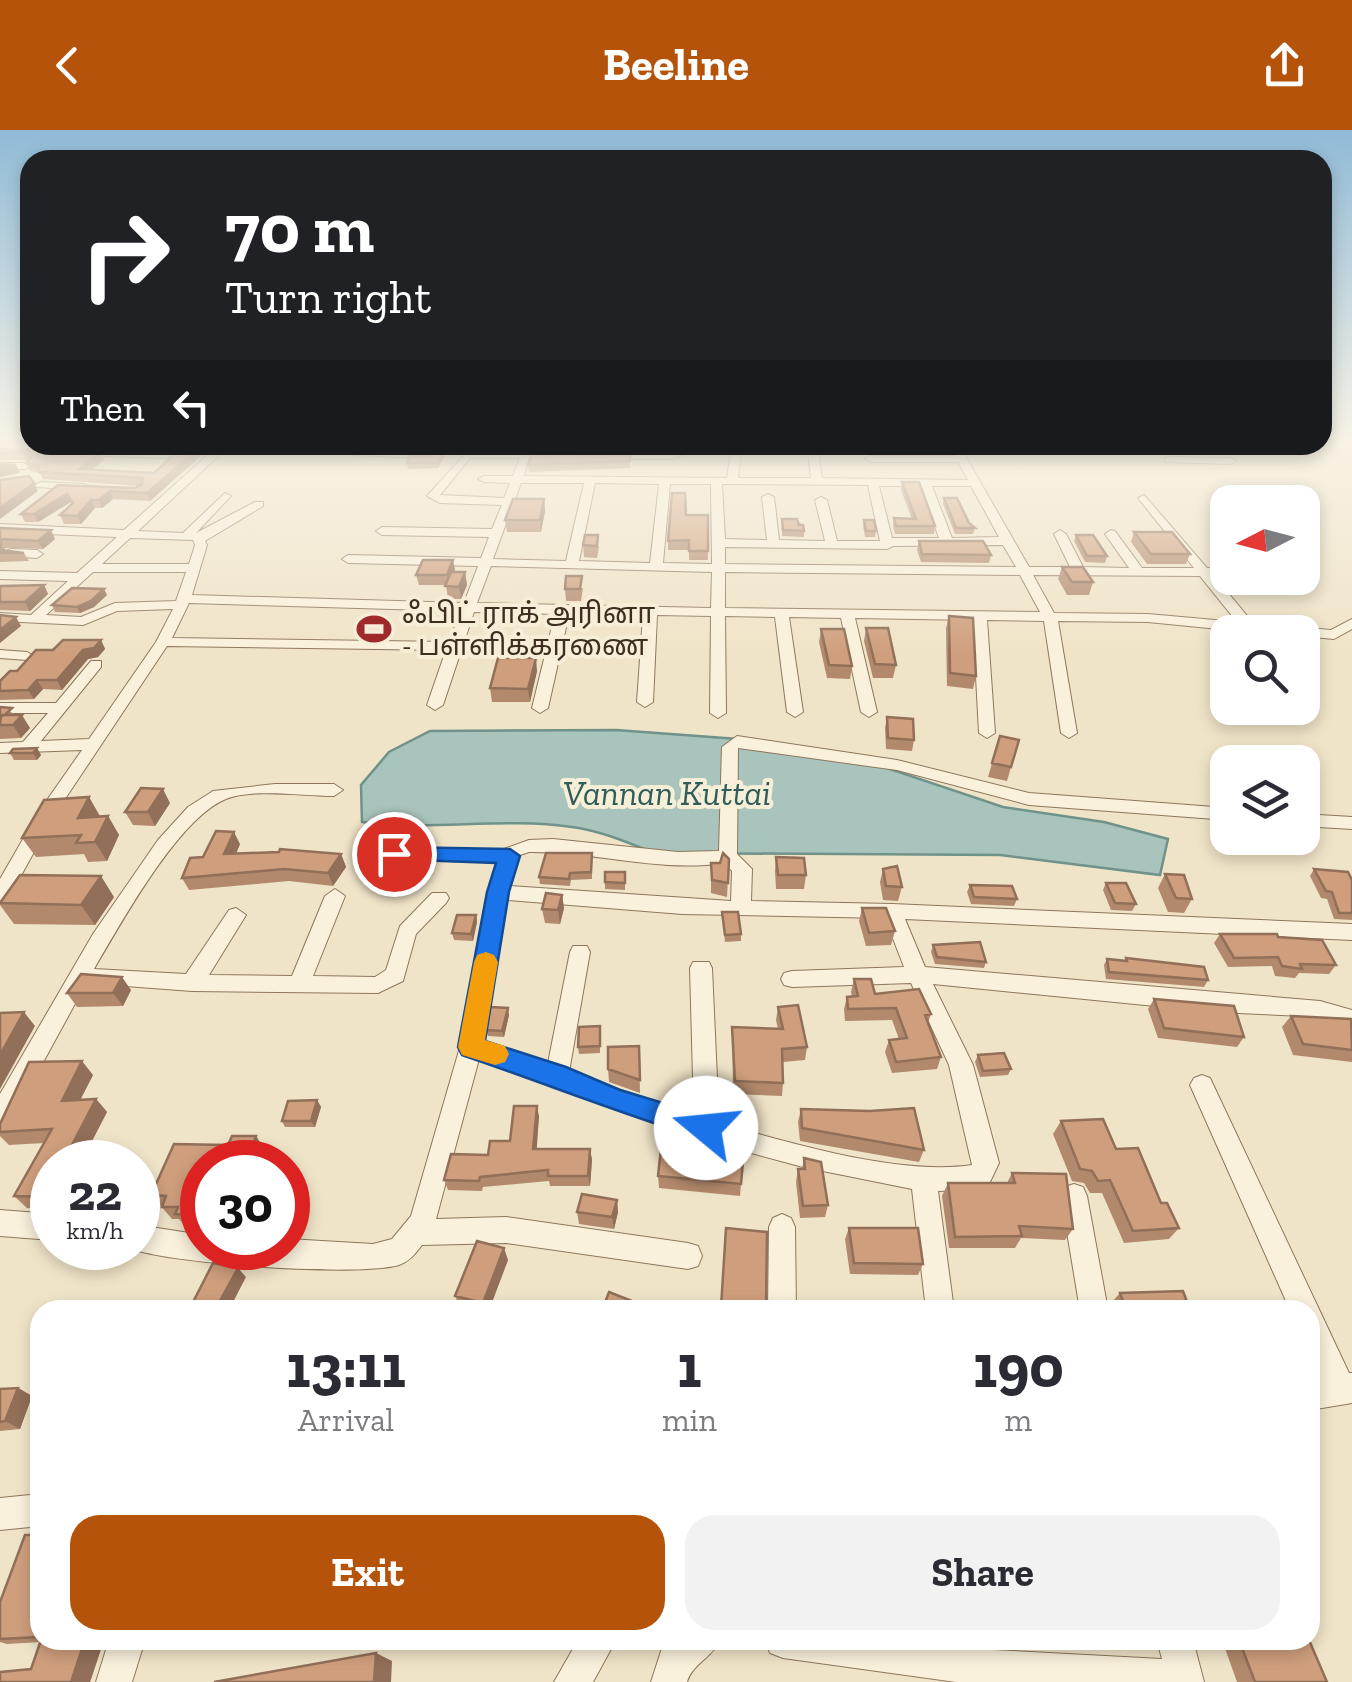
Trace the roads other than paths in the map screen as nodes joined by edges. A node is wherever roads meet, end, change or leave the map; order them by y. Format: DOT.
graph roads {
  1 [pos="152,508"];
  2 [pos="216,508"];
  3 [pos="250,508"];
  4 [pos="508,508"];
  5 [pos="584,508"];
  6 [pos="662,508"];
  7 [pos="718,508"];
  8 [pos="769,508"];
  9 [pos="823,508"];
  10 [pos="880,508"];
  11 [pos="934,508"];
  12 [pos="989,508"];
  13 [pos="1153,508"];
  14 [pos="16,518"];
  15 [pos="58,518"];
  16 [pos="1,528"];
  17 [pos="42,530"];
  18 [pos="382,530"];
  19 [pos="498,533"];
  20 [pos="122,534"];
  21 [pos="1060,534"];
  22 [pos="1111,534"];
  23 [pos="193,538"];
  24 [pos="1006,541"];
  25 [pos="773,542"];
  26 [pos="889,542"];
  27 [pos="947,542"];
  28 [pos="721,543"];
  29 [pos="832,544"];
  30 [pos="37,554"];
  31 [pos="348,559"];
  32 [pos="0,563"];
  33 [pos="488,563"];
  34 [pos="572,564"];
  35 [pos="192,568"];
  36 [pos="656,568"];
  37 [pos="719,568"];
  38 [pos="85,572"];
  39 [pos="1139,572"];
  40 [pos="1207,572"];
  41 [pos="1022,573"];
  42 [pos="1079,573"];
  43 [pos="0,575"];
  44 [pos="182,602"];
  45 [pos="472,606"];
  46 [pos="562,610"];
  47 [pos="650,610"];
  48 [pos="715,611"];
  49 [pos="781,612"];
  50 [pos="847,614"];
  51 [pos="1238,615"];
  52 [pos="0,617"];
  53 [pos="980,617"];
  54 [pos="1050,617"];
  55 [pos="34,619"];
  56 [pos="1210,624"];
  57 [pos="1352,624"];
  58 [pos="1320,633"];
  59 [pos="163,642"];
  60 [pos="454,646"];
  61 [pos="0,654"];
  62 [pos="26,656"];
  63 [pos="96,664"];
  64 [pos="645,702"];
  65 [pos="435,705"];
  66 [pos="0,708"];
  67 [pos="59,708"];
  68 [pos="540,708"];
  69 [pos="796,712"];
  70 [pos="869,712"];
  71 [pos="718,713"];
  72 [pos="988,733"];
  73 [pos="1070,733"];
  74 [pos="95,744"];
  75 [pos="28,747"];
  76 [pos="0,748"];
  77 [pos="334,790"];
  78 [pos="1210,813"];
  79 [pos="1320,822"];
  80 [pos="1350,825"];
  81 [pos="394,854"];
  82 [pos="510,856"];
  83 [pos="728,856"];
  84 [pos="498,892"];
  85 [pos="0,896"];
  86 [pos="335,896"];
  87 [pos="439,898"];
  88 [pos="741,909"];
  89 [pos="892,911"];
  90 [pos="236,915"];
  91 [pos="1352,932"];
  92 [pos="580,952"];
  93 [pos="701,968"];
  94 [pos="82,974"];
  95 [pos="918,975"];
  96 [pos="792,978"];
  97 [pos="192,983"];
  98 [pos="299,984"];
  99 [pos="1352,1019"];
  100 [pos="471,1047"];
  101 [pos="557,1075"];
  102 [pos="1202,1085"];
  103 [pos="0,1117"];
  104 [pos="706,1128"];
  105 [pos="924,1180"];
  106 [pos="1074,1196"];
  107 [pos="0,1223"];
  108 [pos="30,1226"];
  109 [pos="782,1227"];
  110 [pos="416,1232"];
  111 [pos="160,1241"];
  112 [pos="688,1256"];
  113 [pos="782,1300"];
  114 [pos="939,1300"];
  115 [pos="1092,1300"];
  116 [pos="1300,1300"];
  117 [pos="1320,1340"];
  118 [pos="1347,1389"];
  119 [pos="1320,1393"];
  120 [pos="30,1511"];
  121 [pos="0,1514"];
  122 [pos="125,1650"];
  123 [pos="592,1650"];
  124 [pos="689,1650"];
  125 [pos="931,1650"];
  126 [pos="1178,1650"];
  127 [pos="976,1653"];
  128 [pos="1185,1680"];
  129 [pos="114,1682"];
  130 [pos="572,1682"];
  131 [pos="669,1682"];
  1 -- 20 [label="street"];
  2 -- 23 [label="street"];
  3 -- 23 [label="street"];
  4 -- 19 [label="street"];
  5 -- 34 [label="street"];
  6 -- 36 [label="street"];
  7 -- 28 [label="street"];
  8 -- 25 [label="street"];
  9 -- 29 [label="street"];
  10 -- 26 [label="street"];
  11 -- 27 [label="street"];
  12 -- 24 [label="street"];
  13 -- 40 [label="street"];
  14 -- 16 [label="street"];
  15 -- 17 [label="street"];
  16 -- 17 [label="street"];
  17 -- 20 [label="street"];
  18 -- 19 [label="street"];
  19 -- 33 [label="street"];
  20 -- 23 [label="street"];
  20 -- 38 [label="street"];
  21 -- 42 [label="street"];
  22 -- 39 [label="street"];
  23 -- 35 [label="street"];
  24 -- 27 [label="street"];
  24 -- 41 [label="street"];
  25 -- 28 [label="street"];
  25 -- 29 [label="street"];
  26 -- 27 [label="street"];
  26 -- 29 [label="street"];
  28 -- 37 [label="street"];
  30 -- 32 [label="street"];
  31 -- 33 [label="street"];
  33 -- 34 [label="street"];
  33 -- 45 [label="street"];
  34 -- 36 [label="street"];
  35 -- 38 [label="street"];
  35 -- 44 [label="street"];
  36 -- 37 [label="street"];
  37 -- 41 [label="street"];
  37 -- 48 [label="street"];
  38 -- 43 [label="street"];
  38 -- 55 [label="street"];
  39 -- 40 [label="street"];
  39 -- 42 [label="street"];
  40 -- 51 [label="street"];
  41 -- 42 [label="street"];
  41 -- 54 [label="street"];
  44 -- 45 [label="street"];
  44 -- 55 [label="street"];
  44 -- 59 [label="street"];
  45 -- 46 [label="street"];
  45 -- 60 [label="street"];
  46 -- 47 [label="street"];
  46 -- 68 [label="street"];
  47 -- 48 [label="street"];
  47 -- 64 [label="street"];
  48 -- 49 [label="street"];
  48 -- 71 [label="street"];
  49 -- 50 [label="street"];
  49 -- 69 [label="street"];
  50 -- 53 [label="street"];
  50 -- 70 [label="street"];
  52 -- 55 [label="street"];
  53 -- 54 [label="street"];
  53 -- 72 [label="street"];
  54 -- 56 [label="street"];
  54 -- 73 [label="street"];
  57 -- 58 [label="street"];
  59 -- 60 [label="street"];
  59 -- 74 [label="street"];
  60 -- 65 [label="street"];
  61 -- 62 [label="street"];
  63 -- 67 [label="street"];
  66 -- 67 [label="street"];
  67 -- 75 [label="street"];
  74 -- 75 [label="street"];
  74 -- 85 [label="street"];
  75 -- 76 [label="street"];
  77 -- 94 [label="street"];
  78 -- 83 [label="street"];
  79 -- 80 [label="street"];
  81 -- 82 [label="street"];
  82 -- 83 [label="street"];
  82 -- 84 [label="street"];
  83 -- 88 [label="street"];
  84 -- 88 [label="street"];
  84 -- 100 [label="street"];
  86 -- 98 [label="street"];
  87 -- 98 [label="street"];
  88 -- 89 [label="street"];
  89 -- 91 [label="street"];
  89 -- 95 [label="street"];
  90 -- 97 [label="street"];
  92 -- 101 [label="street"];
  93 -- 104 [label="street"];
  94 -- 97 [label="street"];
  94 -- 103 [label="street"];
  95 -- 96 [label="street"];
  95 -- 99 [label="street"];
  95 -- 105 [label="street"];
  97 -- 98 [label="street"];
  100 -- 101 [label="street"];
  100 -- 110 [label="street"];
  101 -- 104 [label="street"];
  102 -- 116 [label="street"];
  104 -- 105 [label="street"];
  105 -- 114 [label="street"];
  106 -- 115 [label="street"];
  107 -- 108 [label="street"];
  109 -- 113 [label="street"];
  110 -- 111 [label="street"];
  110 -- 112 [label="street"];
  117 -- 118 [label="street"];
  118 -- 119 [label="street"];
  120 -- 121 [label="street"];
  122 -- 129 [label="street"];
  123 -- 130 [label="street"];
  124 -- 131 [label="street"];
  125 -- 127 [label="street"];
  126 -- 128 [label="street"];
  127 -- 128 [label="street"];
}
